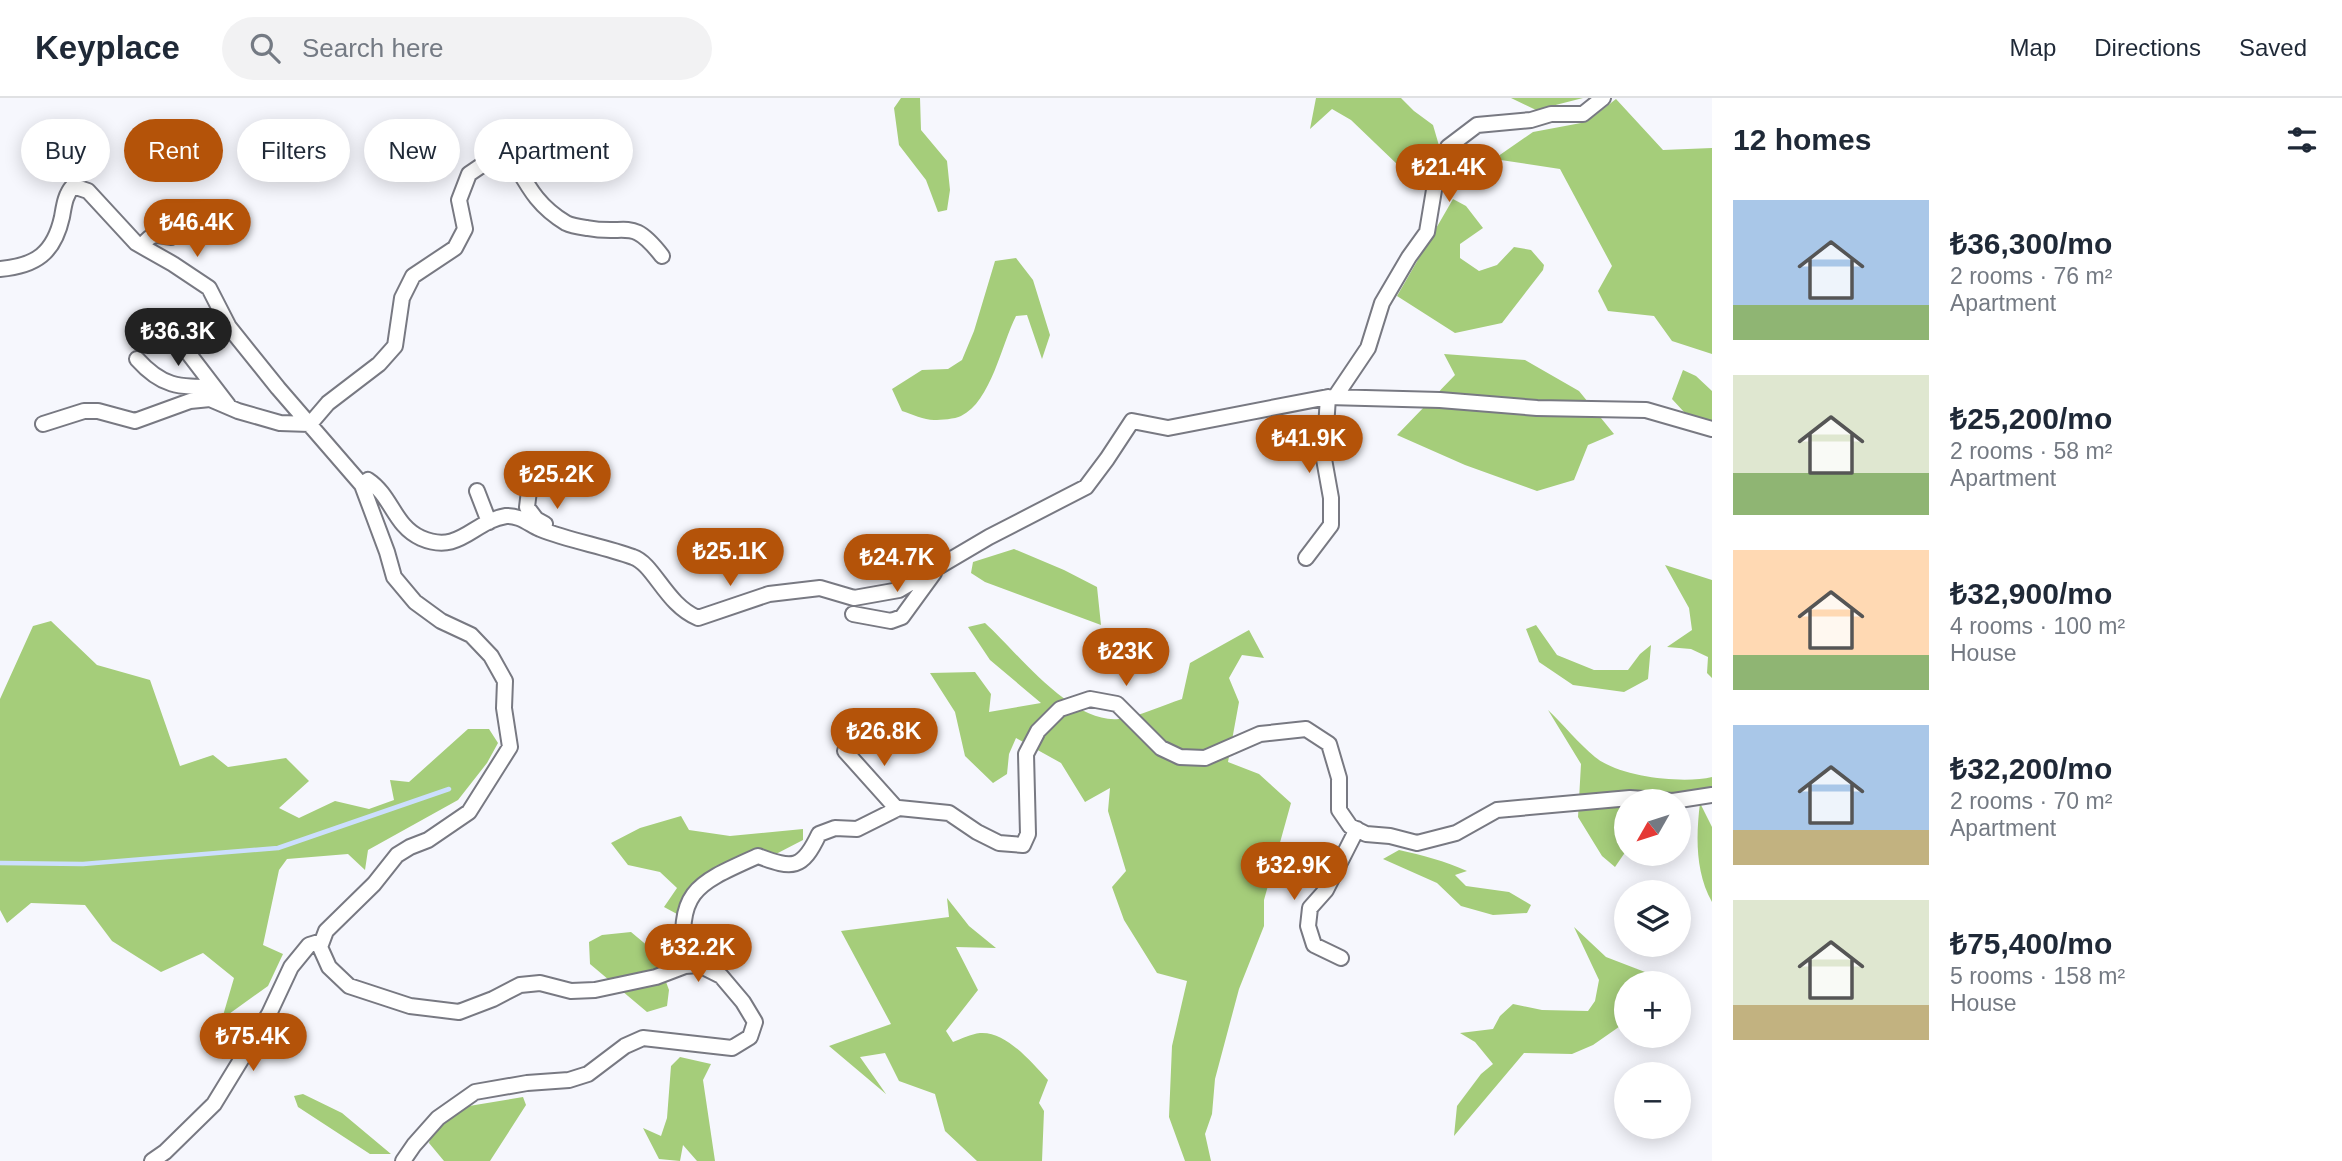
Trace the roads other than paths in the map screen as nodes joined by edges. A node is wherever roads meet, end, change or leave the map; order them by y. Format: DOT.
graph roads {
  1 [pos="1603,98"];
  2 [pos="171,237"];
  3 [pos="142,246"];
  4 [pos="663,256"];
  5 [pos="0,269"];
  6 [pos="182,328"];
  7 [pos="137,359"];
  8 [pos="214,387"];
  9 [pos="1332,397"];
  10 [pos="229,406"];
  11 [pos="310,424"];
  12 [pos="43,425"];
  13 [pos="1712,429"];
  14 [pos="362,485"];
  15 [pos="477,491"];
  16 [pos="529,491"];
  17 [pos="489,522"];
  18 [pos="567,538"];
  19 [pos="1306,558"];
  20 [pos="939,566"];
  21 [pos="853,614"];
  22 [pos="845,751"];
  23 [pos="1712,795"];
  24 [pos="897,809"];
  25 [pos="1357,829"];
  26 [pos="322,941"];
  27 [pos="1341,958"];
  28 [pos="685,966"];
  29 [pos="152,1161"];
  30 [pos="403,1161"];
  1 -- 9 [label="street"];
  2 -- 3 [label="street"];
  3 -- 5 [label="street"];
  3 -- 11 [label="street"];
  4 -- 11 [label="street"];
  6 -- 8 [label="street"];
  7 -- 8 [label="street"];
  8 -- 10 [label="street"];
  9 -- 13 [label="street"];
  9 -- 19 [label="street"];
  9 -- 20 [label="street"];
  10 -- 11 [label="street"];
  10 -- 12 [label="street"];
  11 -- 14 [label="street"];
  14 -- 17 [label="street"];
  14 -- 26 [label="street"];
  15 -- 17 [label="street"];
  16 -- 18 [label="street"];
  17 -- 18 [label="street"];
  18 -- 20 [label="street"];
  20 -- 21 [label="street"];
  22 -- 24 [label="street"];
  23 -- 25 [label="street"];
  24 -- 25 [label="street"];
  24 -- 28 [label="street"];
  25 -- 27 [label="street"];
  26 -- 28 [label="street"];
  26 -- 29 [label="street"];
  28 -- 30 [label="street"];
}
